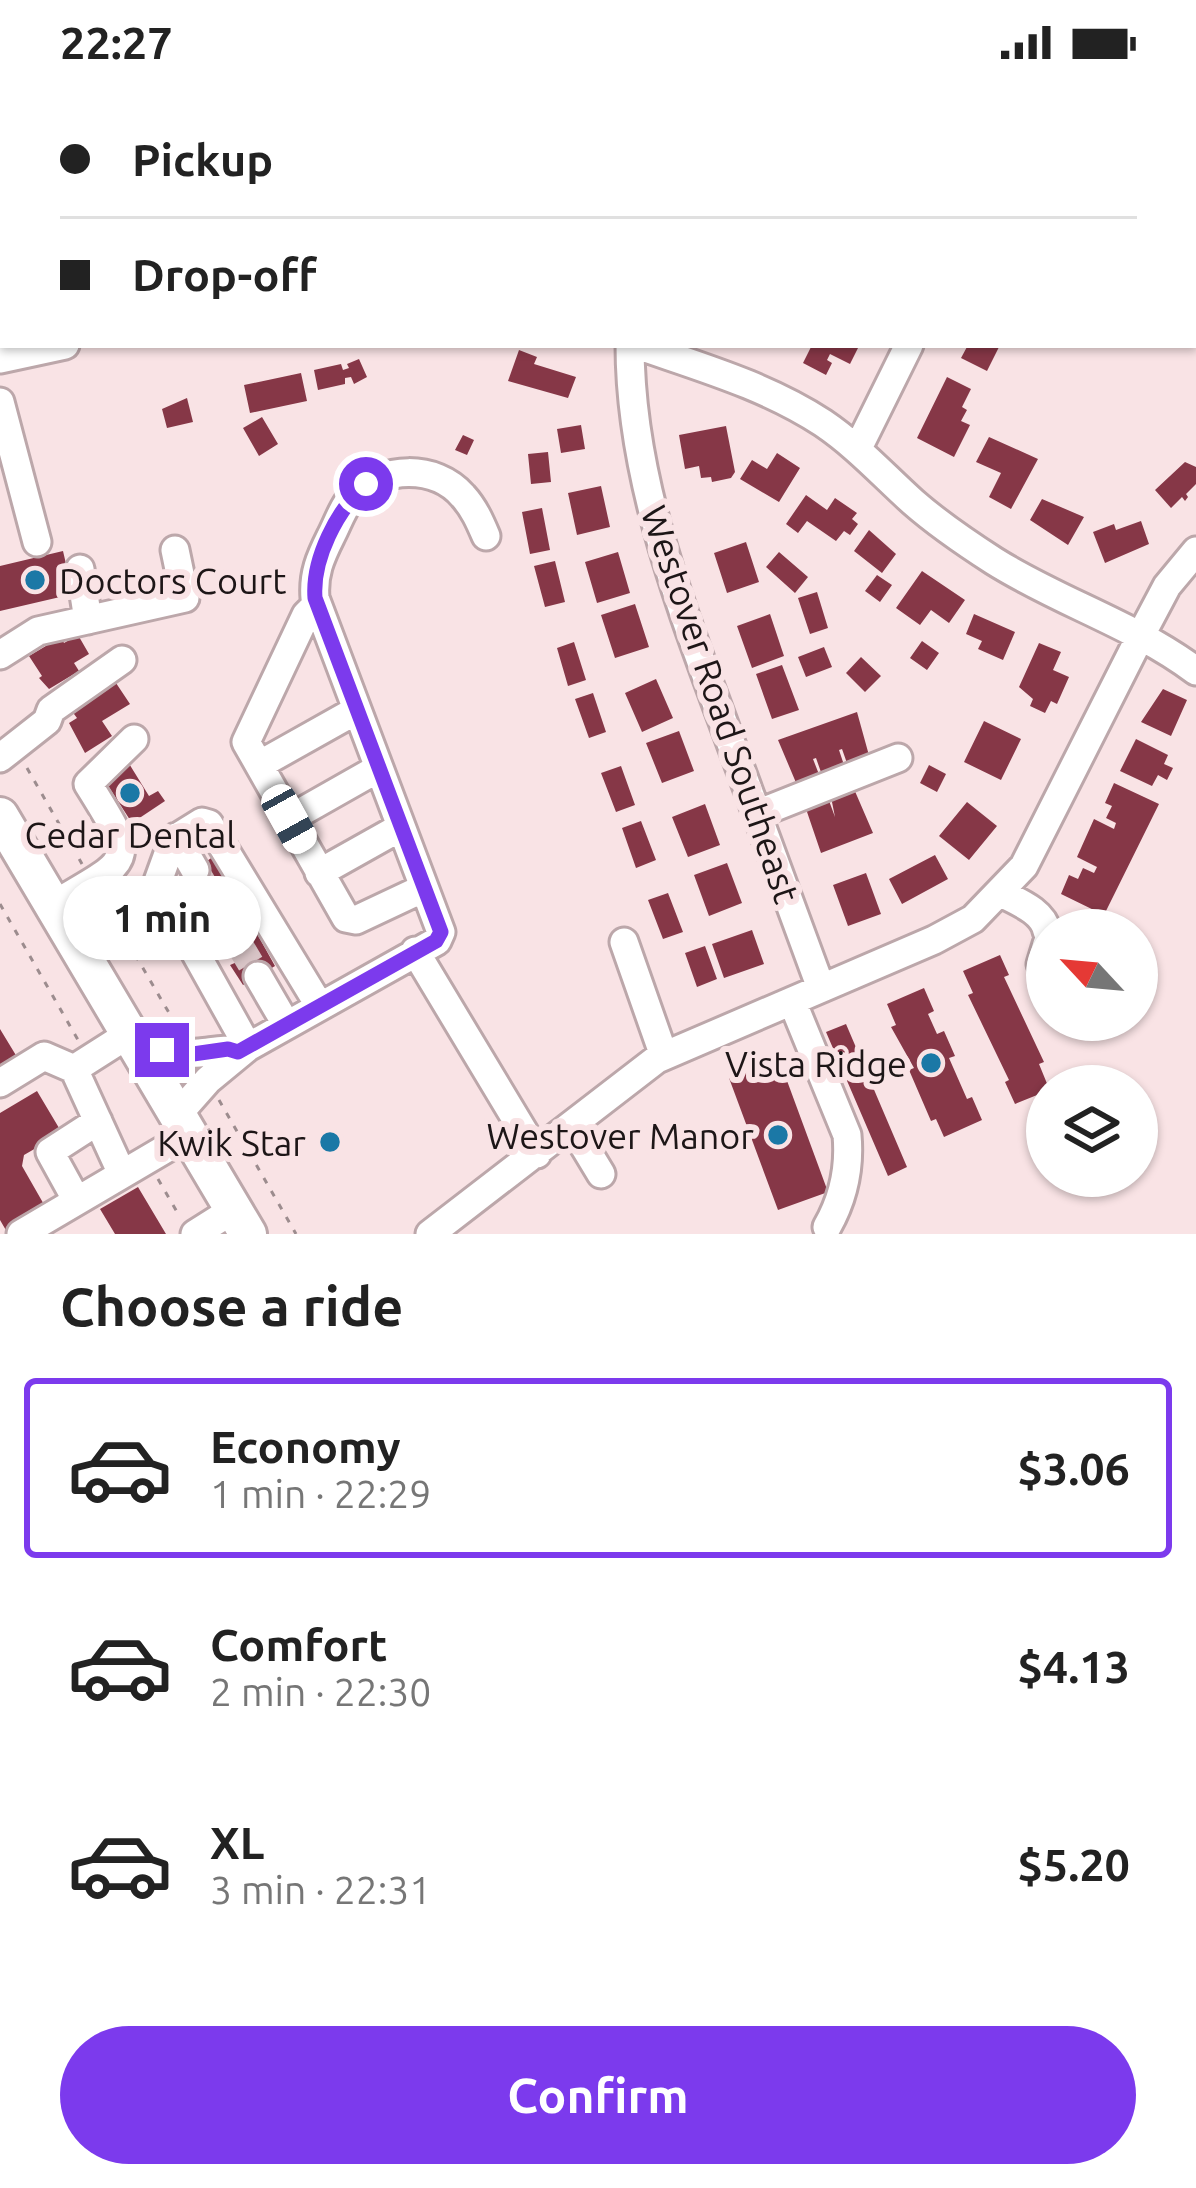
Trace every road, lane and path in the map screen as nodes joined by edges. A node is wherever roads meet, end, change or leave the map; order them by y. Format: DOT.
graph roads {
  1 [pos="35,348"];
  2 [pos="633,348"];
  3 [pos="641,348"];
  4 [pos="908,348"];
  5 [pos="0,359"];
  6 [pos="0,402"];
  7 [pos="858,448"];
  8 [pos="486,536"];
  9 [pos="37,542"];
  10 [pos="175,550"];
  11 [pos="1196,551"];
  12 [pos="80,569"];
  13 [pos="317,604"];
  14 [pos="88,620"];
  15 [pos="1139,637"];
  16 [pos="0,655"];
  17 [pos="122,660"];
  18 [pos="1196,671"];
  19 [pos="357,710"];
  20 [pos="134,739"];
  21 [pos="7,753"];
  22 [pos="898,758"];
  23 [pos="259,765"];
  24 [pos="379,768"];
  25 [pos="757,814"];
  26 [pos="0,816"];
  27 [pos="289,819"];
  28 [pos="401,827"];
  29 [pos="176,837"];
  30 [pos="195,869"];
  31 [pos="319,873"];
  32 [pos="92,881"];
  33 [pos="424,888"];
  34 [pos="1001,892"];
  35 [pos="53,905"];
  36 [pos="1030,909"];
  37 [pos="624,942"];
  38 [pos="415,951"];
  39 [pos="258,976"];
  40 [pos="830,984"];
  41 [pos="791,1000"];
  42 [pos="319,1005"];
  43 [pos="850,1009"];
  44 [pos="286,1024"];
  45 [pos="132,1038"];
  46 [pos="243,1050"];
  47 [pos="193,1054"];
  48 [pos="664,1056"];
  49 [pos="74,1069"];
  50 [pos="208,1080"];
  51 [pos="0,1083"];
  52 [pos="98,1121"];
  53 [pos="184,1125"];
  54 [pos="572,1126"];
  55 [pos="537,1154"];
  56 [pos="122,1174"];
  57 [pos="601,1174"];
  58 [pos="77,1201"];
  59 [pos="240,1222"];
  60 [pos="826,1227"];
  61 [pos="450,1229"];
  62 [pos="21,1234"];
  63 [pos="195,1234"];
  64 [pos="296,1234"];
  1 -- 5 [label="street"];
  2 -- 25 [label="street, Westover Road Southeast"];
  3 -- 7 [label="street"];
  4 -- 7 [label="street"];
  6 -- 9 [label="street"];
  7 -- 15 [label="street"];
  8 -- 13 [label="street"];
  10 -- 14 [label="street"];
  11 -- 15 [label="street"];
  12 -- 14 [label="street"];
  13 -- 19 [label="street"];
  13 -- 23 [label="street"];
  14 -- 16 [label="street"];
  15 -- 18 [label="street"];
  15 -- 34 [label="street"];
  17 -- 21 [label="street"];
  19 -- 23 [label="street"];
  19 -- 24 [label="street"];
  20 -- 32 [label="street"];
  21 -- 32 [label="path"];
  22 -- 25 [label="street"];
  23 -- 27 [label="street"];
  24 -- 27 [label="street"];
  24 -- 28 [label="street"];
  25 -- 40 [label="street, Westover Road Southeast"];
  26 -- 35 [label="main road"];
  27 -- 31 [label="street"];
  28 -- 31 [label="street"];
  28 -- 33 [label="street"];
  29 -- 30 [label="street"];
  29 -- 42 [label="street"];
  29 -- 46 [label="street"];
  31 -- 33 [label="street"];
  32 -- 35 [label="street"];
  32 -- 47 [label="path"];
  33 -- 38 [label="street"];
  34 -- 36 [label="street"];
  34 -- 40 [label="street"];
  35 -- 45 [label="main road"];
  37 -- 48 [label="street"];
  38 -- 42 [label="street"];
  38 -- 55 [label="street"];
  39 -- 44 [label="street"];
  40 -- 41 [label="street"];
  40 -- 43 [label="street, Westover Road Southeast"];
  41 -- 48 [label="street"];
  41 -- 60 [label="street"];
  42 -- 44 [label="street"];
  44 -- 46 [label="street"];
  45 -- 47 [label="street"];
  45 -- 49 [label="street"];
  45 -- 53 [label="main road"];
  46 -- 47 [label="street"];
  46 -- 50 [label="street"];
  48 -- 54 [label="street"];
  49 -- 51 [label="street"];
  49 -- 52 [label="street"];
  50 -- 53 [label="street"];
  50 -- 64 [label="path"];
  52 -- 56 [label="street"];
  52 -- 58 [label="street"];
  53 -- 56 [label="street"];
  53 -- 59 [label="main road"];
  54 -- 55 [label="street"];
  54 -- 57 [label="street"];
  55 -- 61 [label="street"];
  56 -- 58 [label="street"];
  58 -- 62 [label="street"];
  59 -- 63 [label="street"];
}
